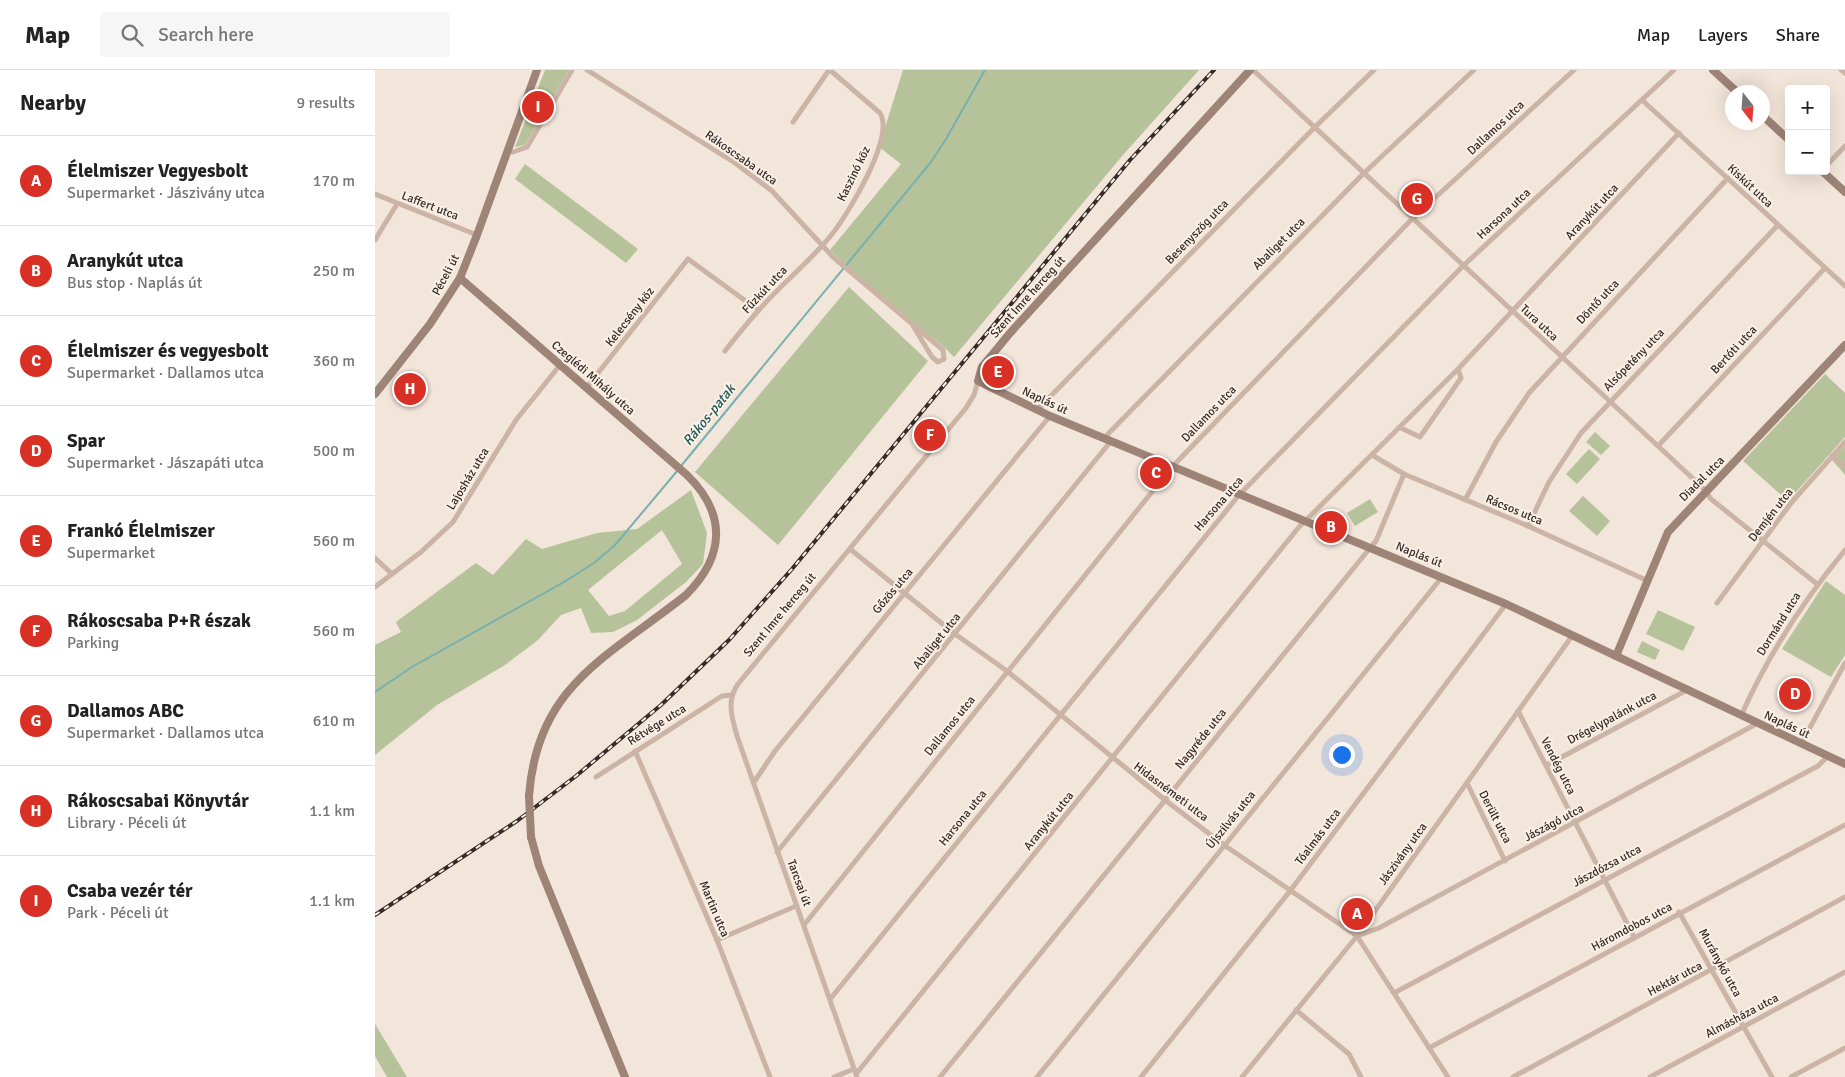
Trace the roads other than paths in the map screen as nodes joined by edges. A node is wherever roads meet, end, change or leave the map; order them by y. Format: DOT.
graph roads {
  1 [pos="537,70"];
  2 [pos="572,70"];
  3 [pos="587,70"];
  4 [pos="1252,70"];
  5 [pos="1374,70"];
  6 [pos="1474,70"];
  7 [pos="1574,70"];
  8 [pos="1674,70"];
  9 [pos="1713,70"];
  10 [pos="1841,70"];
  11 [pos="832,71"];
  12 [pos="1845,73"];
  13 [pos="1729,85"];
  14 [pos="1642,100"];
  15 [pos="793,122"];
  16 [pos="1770,122"];
  17 [pos="1314,128"];
  18 [pos="1679,134"];
  19 [pos="1785,136"];
  20 [pos="1845,146"];
  21 [pos="507,151"];
  22 [pos="1830,162"];
  23 [pos="1364,173"];
  24 [pos="1826,175"];
  25 [pos="1727,178"];
  26 [pos="1845,192"];
  27 [pos="375,194"];
  28 [pos="397,204"];
  29 [pos="1413,218"];
  30 [pos="1778,225"];
  31 [pos="477,235"];
  32 [pos="375,240"];
  33 [pos="822,244"];
  34 [pos="1463,266"];
  35 [pos="1825,268"];
  36 [pos="460,278"];
  37 [pos="1845,286"];
  38 [pos="758,310"];
  39 [pos="1512,311"];
  40 [pos="912,324"];
  41 [pos="1845,345"];
  42 [pos="725,351"];
  43 [pos="1561,356"];
  44 [pos="560,365"];
  45 [pos="1458,369"];
  46 [pos="979,381"];
  47 [pos="587,387"];
  48 [pos="375,394"];
  49 [pos="1609,400"];
  50 [pos="1037,410"];
  51 [pos="1050,416"];
  52 [pos="1401,428"];
  53 [pos="1103,438"];
  54 [pos="1111,441"];
  55 [pos="1845,442"];
  56 [pos="1658,446"];
  57 [pos="1372,455"];
  58 [pos="1833,456"];
  59 [pos="1845,466"];
  60 [pos="1172,467"];
  61 [pos="1404,474"];
  62 [pos="1706,493"];
  63 [pos="1239,494"];
  64 [pos="1465,500"];
  65 [pos="1305,521"];
  66 [pos="1528,526"];
  67 [pos="1762,540"];
  68 [pos="1370,548"];
  69 [pos="850,549"];
  70 [pos="1845,550"];
  71 [pos="375,558"];
  72 [pos="392,574"];
  73 [pos="1442,577"];
  74 [pos="1649,581"];
  75 [pos="1817,584"];
  76 [pos="375,587"];
  77 [pos="905,592"];
  78 [pos="1717,603"];
  79 [pos="1506,604"];
  80 [pos="955,634"];
  81 [pos="1572,636"];
  82 [pos="1616,656"];
  83 [pos="1845,663"];
  84 [pos="1007,671"];
  85 [pos="1687,690"];
  86 [pos="732,695"];
  87 [pos="1519,711"];
  88 [pos="1059,715"];
  89 [pos="1741,716"];
  90 [pos="1758,723"];
  91 [pos="1801,744"];
  92 [pos="635,751"];
  93 [pos="1828,756"];
  94 [pos="1112,759"];
  95 [pos="1845,764"];
  96 [pos="1547,765"];
  97 [pos="595,777"];
  98 [pos="754,782"];
  99 [pos="1467,783"];
  100 [pos="1165,800"];
  101 [pos="1576,822"];
  102 [pos="1845,825"];
  103 [pos="1224,845"];
  104 [pos="777,852"];
  105 [pos="1505,860"];
  106 [pos="1605,879"];
  107 [pos="1290,891"];
  108 [pos="1845,897"];
  109 [pos="796,906"];
  110 [pos="1679,912"];
  111 [pos="803,925"];
  112 [pos="1357,936"];
  113 [pos="1634,937"];
  114 [pos="717,940"];
  115 [pos="1712,970"];
  116 [pos="1845,972"];
  117 [pos="1394,994"];
  118 [pos="831,998"];
  119 [pos="1296,1010"];
  120 [pos="1744,1026"];
  121 [pos="1429,1048"];
  122 [pos="1845,1048"];
  123 [pos="856,1073"];
  124 [pos="625,1077"];
  125 [pos="770,1077"];
  126 [pos="834,1077"];
  127 [pos="940,1077"];
  128 [pos="1037,1077"];
  129 [pos="1141,1077"];
  130 [pos="1242,1077"];
  131 [pos="1361,1077"];
  132 [pos="1448,1077"];
  133 [pos="1513,1077"];
  134 [pos="1649,1077"];
  135 [pos="1772,1077"];
  136 [pos="1791,1077"];
  1 -- 21 [label="street, Péceli út"];
  2 -- 21 [label="street"];
  3 -- 33 [label="street, Rákoscsaba utca"];
  4 -- 17 [label="street, Tura utca"];
  4 -- 46 [label="street, Szent Imre herceg út"];
  5 -- 17 [label="street, Besenyszög utca"];
  6 -- 23 [label="street, Abaliget utca"];
  7 -- 29 [label="street, Dallamos utca"];
  8 -- 14 [label="street, Harsona utca"];
  9 -- 13 [label="street"];
  10 -- 12 [label="street"];
  11 -- 15 [label="street, Kaszinó köz"];
  11 -- 33 [label="street, Kaszinó köz"];
  14 -- 18 [label="street, Kiskút utca"];
  14 -- 34 [label="street, Harsona utca"];
  16 -- 19 [label="street"];
  17 -- 23 [label="street, Tura utca"];
  17 -- 50 [label="street, Besenyszög utca"];
  18 -- 25 [label="street, Kiskút utca"];
  18 -- 39 [label="street, Aranykút utca"];
  20 -- 22 [label="street"];
  21 -- 31 [label="street, Péceli út"];
  23 -- 29 [label="street, Tura utca"];
  23 -- 53 [label="street, Abaliget utca"];
  24 -- 26 [label="street"];
  25 -- 30 [label="street, Kiskút utca"];
  25 -- 43 [label="street, Döntő utca"];
  27 -- 28 [label="street, Laffert utca"];
  28 -- 31 [label="street, Laffert utca"];
  28 -- 32 [label="street"];
  29 -- 34 [label="street, Tura utca"];
  29 -- 60 [label="street, Dallamos utca"];
  30 -- 35 [label="street, Kiskút utca"];
  30 -- 49 [label="street, Alsópetény utca"];
  31 -- 36 [label="street, Péceli út"];
  33 -- 38 [label="street, Fűzkút utca"];
  33 -- 40 [label="street, Rákoscsaba utca"];
  34 -- 39 [label="street, Tura utca"];
  34 -- 63 [label="street, Harsona utca"];
  35 -- 37 [label="street, Kiskút utca"];
  35 -- 56 [label="street, Bertóti utca"];
  36 -- 44 [label="street, Czeglédi Mihály utca"];
  36 -- 48 [label="street, Péceli út"];
  38 -- 42 [label="street, Fűzkút utca"];
  38 -- 47 [label="street, Kelecsény köz"];
  39 -- 43 [label="street, Tura utca"];
  39 -- 45 [label="street, Aranykút utca"];
  40 -- 40 [label="street, Rákoscsaba utca"];
  41 -- 62 [label="street, Diadal utca"];
  43 -- 49 [label="street, Tura utca"];
  43 -- 64 [label="street, Döntő utca"];
  44 -- 47 [label="street, Czeglédi Mihály utca"];
  44 -- 72 [label="street, Lajosház utca"];
  45 -- 52 [label="street, Aranykút utca"];
  45 -- 52 [label="street, Aranykút utca"];
  46 -- 50 [label="street, Naplás út"];
  46 -- 69 [label="street, Szent Imre herceg út"];
  47 -- 124 [label="street, Czeglédi Mihály utca, bridge"];
  49 -- 56 [label="street, Tura utca"];
  49 -- 66 [label="street, Alsópetény utca"];
  50 -- 51 [label="street, Naplás út"];
  51 -- 53 [label="street, Naplás út"];
  51 -- 77 [label="street, Gőzös utca"];
  52 -- 57 [label="street, Aranykút utca"];
  53 -- 54 [label="street, Naplás út"];
  54 -- 60 [label="street, Naplás út"];
  54 -- 80 [label="street, Abaliget utca"];
  55 -- 58 [label="street, Demjén utca"];
  56 -- 62 [label="street, Tura utca"];
  57 -- 61 [label="street, Rácsos utca"];
  57 -- 65 [label="street, Aranykút utca"];
  58 -- 59 [label="street"];
  58 -- 67 [label="street, Demjén utca"];
  60 -- 63 [label="street, Naplás út"];
  60 -- 84 [label="street, Dallamos utca"];
  61 -- 64 [label="street, Rácsos utca"];
  61 -- 68 [label="street, Nagyréde utca"];
  62 -- 67 [label="street, Tura utca"];
  62 -- 74 [label="street, Diadal utca"];
  63 -- 65 [label="street, Naplás út"];
  63 -- 88 [label="street, Harsona utca"];
  64 -- 66 [label="street, Rácsos utca"];
  65 -- 68 [label="street, Naplás út"];
  65 -- 94 [label="street, Aranykút utca"];
  66 -- 74 [label="street, Rácsos utca"];
  67 -- 75 [label="street, Tura utca"];
  67 -- 78 [label="street, Demjén utca"];
  68 -- 73 [label="street, Naplás út"];
  68 -- 100 [label="street, Nagyréde utca"];
  69 -- 77 [label="street, Hidasnémeti utca"];
  69 -- 86 [label="street, Szent Imre herceg út"];
  70 -- 75 [label="street, Dormánd utca"];
  71 -- 72 [label="street"];
  72 -- 76 [label="street, Lajosház utca"];
  73 -- 79 [label="street, Naplás út"];
  73 -- 103 [label="street, Újszilvás utca"];
  74 -- 82 [label="street, Diadal utca"];
  75 -- 89 [label="street, Dormánd utca"];
  77 -- 80 [label="street, Hidasnémeti utca"];
  77 -- 98 [label="street, Gőzös utca"];
  79 -- 81 [label="street, Naplás út"];
  79 -- 107 [label="street, Tóalmás utca"];
  80 -- 84 [label="street, Hidasnémeti utca"];
  80 -- 104 [label="street, Abaliget utca"];
  81 -- 82 [label="street, Naplás út"];
  81 -- 87 [label="street, Jászivány utca"];
  82 -- 85 [label="street, Naplás út"];
  83 -- 91 [label="street"];
  84 -- 88 [label="street, Hidasnémeti utca"];
  84 -- 111 [label="street, Dallamos utca"];
  85 -- 89 [label="street, Naplás út"];
  85 -- 96 [label="street, Drégelypalánk utca"];
  86 -- 92 [label="street, Rétvége utca"];
  86 -- 98 [label="street, Tarcsai út"];
  87 -- 96 [label="street, Vendég utca"];
  87 -- 99 [label="street, Jászivány utca"];
  88 -- 94 [label="street, Hidasnémeti utca"];
  88 -- 118 [label="street, Harsona utca"];
  89 -- 90 [label="street, Naplás út"];
  90 -- 91 [label="street, Naplás út"];
  90 -- 101 [label="street, Jászágó utca"];
  91 -- 93 [label="street, Naplás út"];
  92 -- 97 [label="street, Rétvége utca"];
  92 -- 114 [label="street, Martin utca"];
  93 -- 95 [label="street, Naplás út"];
  93 -- 106 [label="street, Jászdózsa utca"];
  94 -- 100 [label="street, Hidasnémeti utca"];
  94 -- 123 [label="street, Aranykút utca"];
  96 -- 101 [label="street, Vendég utca"];
  98 -- 104 [label="street, Tarcsai út"];
  99 -- 105 [label="street, Derült utca"];
  99 -- 112 [label="street, Jászivány utca"];
  100 -- 103 [label="street, Hidasnémeti utca"];
  100 -- 127 [label="street, Nagyréde utca"];
  101 -- 105 [label="street, Jászágó utca"];
  101 -- 106 [label="street, Vendég utca"];
  102 -- 110 [label="street, Háromdobos utca"];
  103 -- 107 [label="street, Hidasnémeti utca"];
  103 -- 128 [label="street, Újszilvás utca"];
  104 -- 109 [label="street, Tarcsai út"];
  105 -- 112 [label="street, Jászágó utca"];
  106 -- 113 [label="street, Vendég utca"];
  106 -- 117 [label="street, Jászdózsa utca"];
  107 -- 112 [label="street, Hidasnémeti utca"];
  107 -- 129 [label="street, Tóalmás utca"];
  108 -- 115 [label="street, Hektár utca"];
  109 -- 111 [label="street, Tarcsai út"];
  109 -- 114 [label="street"];
  110 -- 113 [label="street, Háromdobos utca"];
  110 -- 115 [label="street, Muránykő utca"];
  111 -- 118 [label="street, Tarcsai út"];
  112 -- 117 [label="street, Hidasnémeti utca"];
  112 -- 119 [label="street, Jászivány utca"];
  113 -- 121 [label="street, Háromdobos utca"];
  114 -- 125 [label="street, Martin utca"];
  115 -- 120 [label="street, Muránykő utca"];
  115 -- 133 [label="street, Hektár utca"];
  116 -- 120 [label="street, Almásháza utca"];
  117 -- 121 [label="street, Hidasnémeti utca"];
  118 -- 123 [label="street, Tarcsai út"];
  119 -- 130 [label="street, Jászivány utca"];
  119 -- 131 [label="street"];
  120 -- 134 [label="street, Almásháza utca"];
  120 -- 135 [label="street, Muránykő utca"];
  121 -- 132 [label="street, Hidasnémeti utca"];
  122 -- 136 [label="street"];
  123 -- 126 [label="street"];
}
